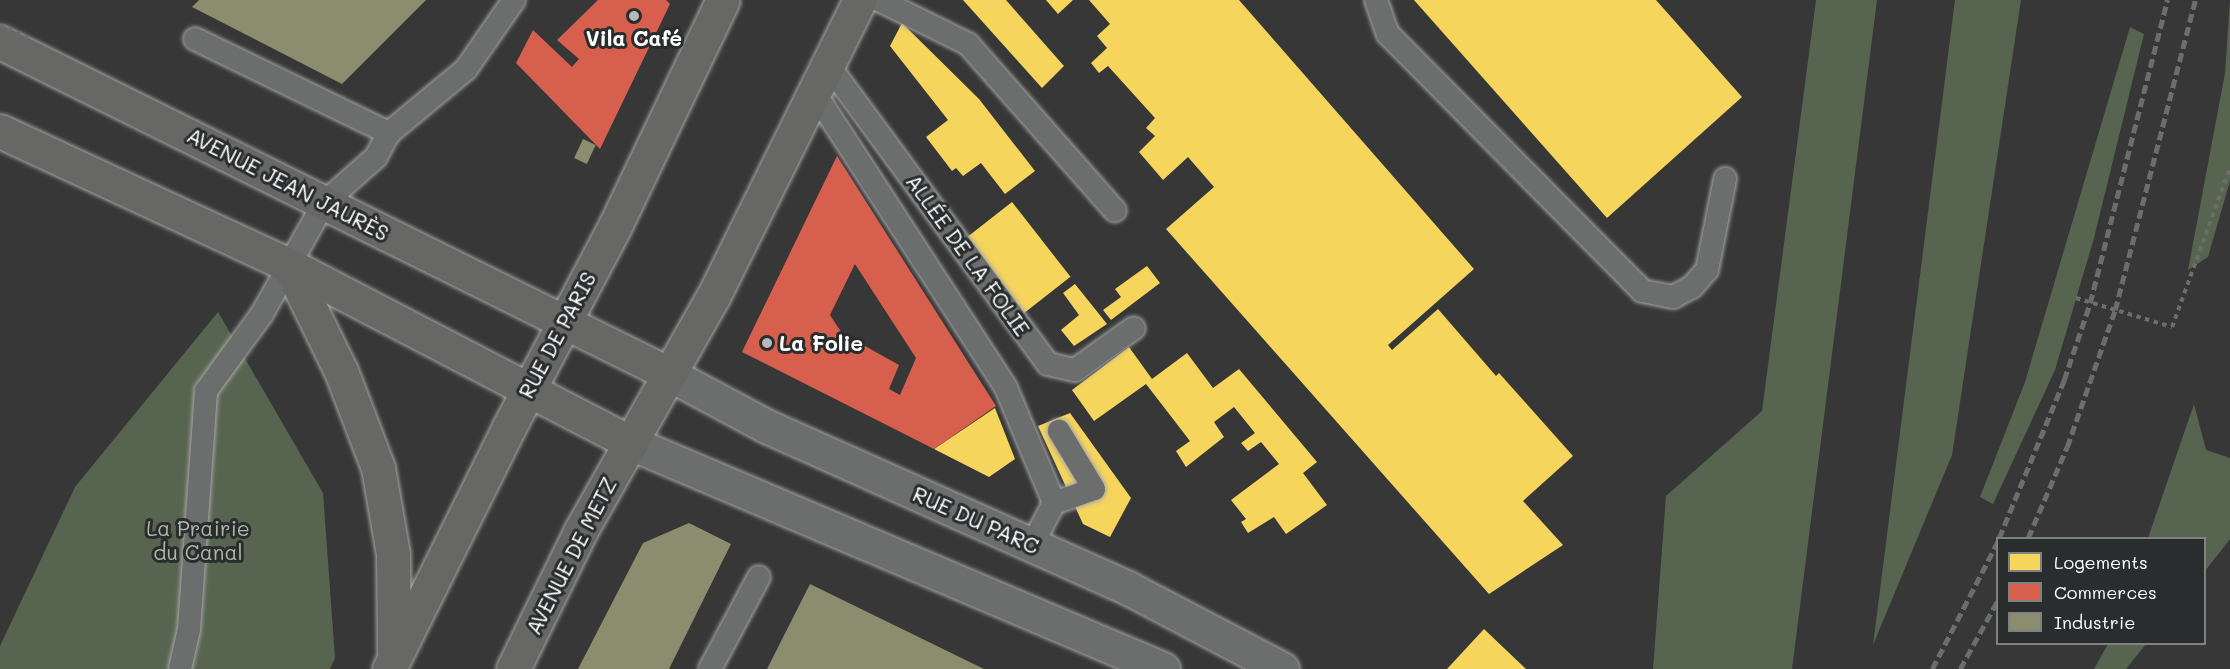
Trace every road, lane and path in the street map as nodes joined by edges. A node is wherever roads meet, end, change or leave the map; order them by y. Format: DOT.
graph roads {
  1 [pos="514,0"];
  2 [pos="723,0"];
  3 [pos="860,0"];
  4 [pos="879,0"];
  5 [pos="1376,0"];
  6 [pos="10,38"];
  7 [pos="195,39"];
  8 [pos="829,66"];
  9 [pos="816,95"];
  10 [pos="0,132"];
  11 [pos="389,133"];
  12 [pos="2230,168"];
  13 [pos="1725,179"];
  14 [pos="324,203"];
  15 [pos="1115,211"];
  16 [pos="289,265"];
  17 [pos="2076,298"];
  18 [pos="562,324"];
  19 [pos="1134,328"];
  20 [pos="669,374"];
  21 [pos="527,391"];
  22 [pos="1059,431"];
  23 [pos="631,443"];
  24 [pos="1054,503"];
  25 [pos="1032,545"];
  26 [pos="759,577"];
  27 [pos="392,664"];
  28 [pos="1144,665"];
  29 [pos="180,669"];
  30 [pos="513,669"];
  31 [pos="710,669"];
  32 [pos="1282,669"];
  1 -- 11 [label="lane"];
  2 -- 18 [label="main road, RUE DE PARIS"];
  3 -- 8 [label="main road"];
  4 -- 15 [label="lane"];
  5 -- 13 [label="lane"];
  6 -- 14 [label="main road, AVENUE JEAN JAURÈS"];
  7 -- 11 [label="lane"];
  8 -- 9 [label="main road"];
  8 -- 19 [label="lane, ALLÉE DE LA FOLIE"];
  9 -- 20 [label="main road"];
  9 -- 24 [label="lane"];
  10 -- 16 [label="main road"];
  11 -- 14 [label="lane"];
  12 -- 17 [label="path"];
  14 -- 16 [label="lane"];
  14 -- 18 [label="main road, AVENUE JEAN JAURÈS"];
  16 -- 21 [label="main road"];
  16 -- 27 [label="main road"];
  16 -- 29 [label="lane"];
  18 -- 20 [label="main road, AVENUE JEAN JAURÈS"];
  18 -- 21 [label="main road, RUE DE PARIS"];
  20 -- 23 [label="main road"];
  20 -- 25 [label="main road, RUE DU PARC"];
  21 -- 23 [label="main road"];
  21 -- 27 [label="main road, RUE DE PARIS"];
  22 -- 24 [label="lane"];
  23 -- 28 [label="main road"];
  23 -- 30 [label="main road, AVENUE DE METZ"];
  24 -- 25 [label="lane"];
  25 -- 32 [label="main road, RUE DU PARC"];
  26 -- 31 [label="lane"];
}
